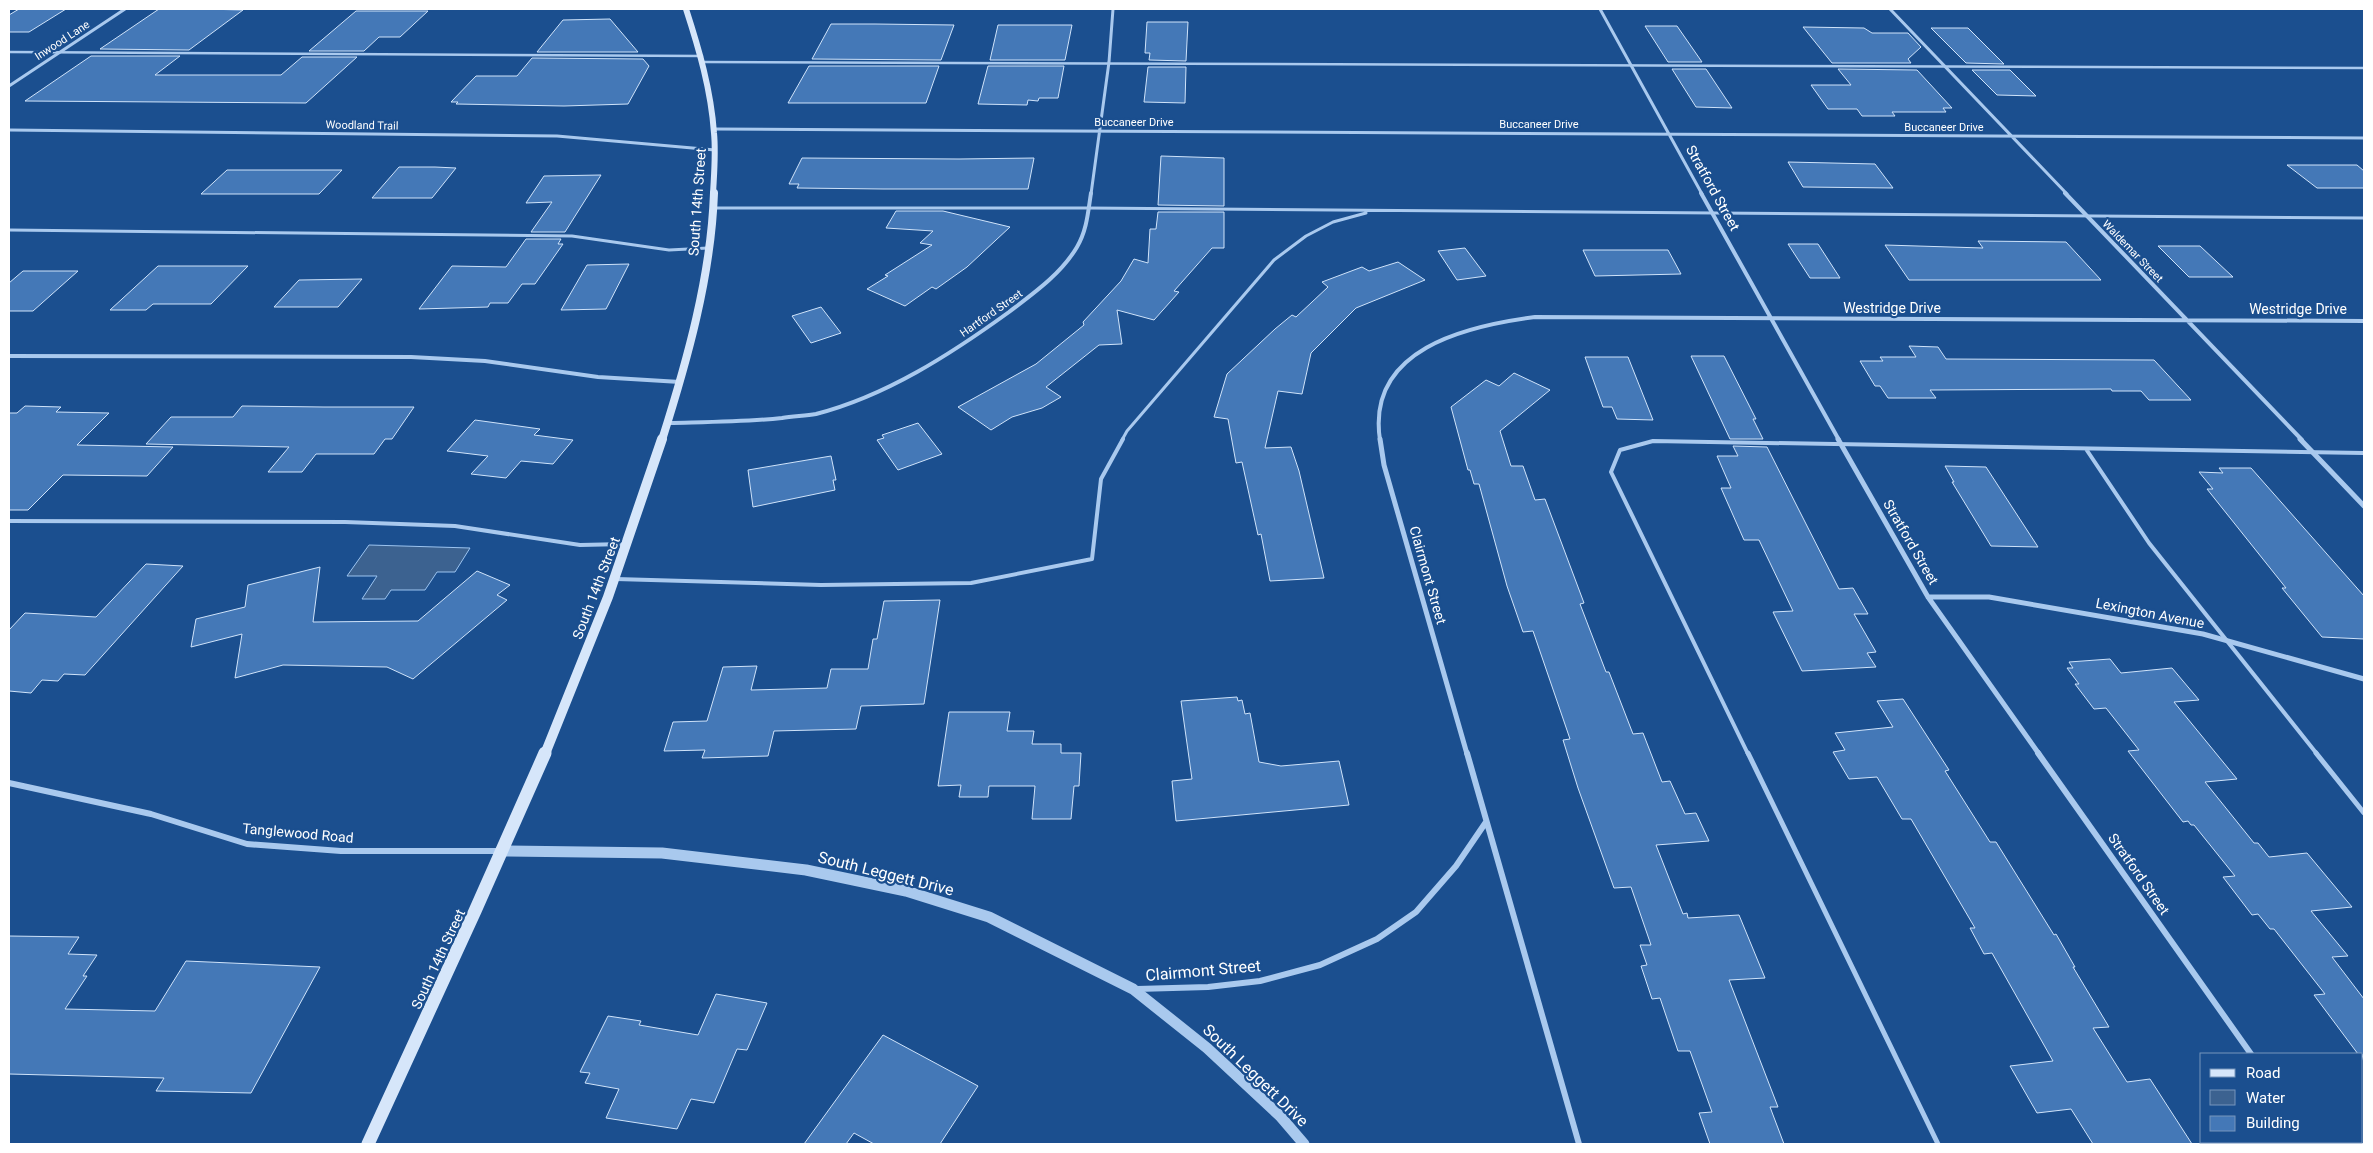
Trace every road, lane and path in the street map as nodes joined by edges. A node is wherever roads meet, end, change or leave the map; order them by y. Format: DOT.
graph roads {
  1 [pos="126,9"];
  2 [pos="686,9"];
  3 [pos="1113,9"];
  4 [pos="1600,9"];
  5 [pos="1890,9"];
  6 [pos="9,52"];
  7 [pos="58,53"];
  8 [pos="703,59"];
  9 [pos="1109,62"];
  10 [pos="1631,64"];
  11 [pos="1945,67"];
  12 [pos="2364,68"];
  13 [pos="9,86"];
  14 [pos="714,129"];
  15 [pos="9,130"];
  16 [pos="1099,131"];
  17 [pos="1669,134"];
  18 [pos="2011,137"];
  19 [pos="2364,138"];
  20 [pos="715,150"];
  21 [pos="713,208"];
  22 [pos="1088,208"];
  23 [pos="1371,212"];
  24 [pos="1713,214"];
  25 [pos="2087,216"];
  26 [pos="2364,218"];
  27 [pos="9,230"];
  28 [pos="709,248"];
  29 [pos="1770,318"];
  30 [pos="2187,320"];
  31 [pos="2364,321"];
  32 [pos="1426,347"];
  33 [pos="9,356"];
  34 [pos="680,382"];
  35 [pos="669,423"];
  36 [pos="1842,445"];
  37 [pos="2086,449"];
  38 [pos="2314,453"];
  39 [pos="2364,453"];
  40 [pos="2364,506"];
  41 [pos="9,521"];
  42 [pos="628,544"];
  43 [pos="616,579"];
  44 [pos="1928,597"];
  45 [pos="2227,641"];
  46 [pos="2364,679"];
  47 [pos="9,783"];
  48 [pos="2364,813"];
  49 [pos="1486,822"];
  50 [pos="503,850"];
  51 [pos="1133,989"];
  52 [pos="2250,1053"];
  53 [pos="368,1144"];
  54 [pos="1304,1144"];
  55 [pos="1579,1144"];
  56 [pos="1938,1144"];
  1 -- 7 [label="street, Inwood Lane"];
  2 -- 8 [label="main road, South 14th Street"];
  3 -- 9 [label="street, Hartford Street"];
  4 -- 10 [label="street, Stratford Street"];
  5 -- 11 [label="street, Waldemar Street"];
  6 -- 7 [label="lane"];
  7 -- 8 [label="lane"];
  7 -- 13 [label="street, Inwood Lane"];
  8 -- 9 [label="lane"];
  8 -- 14 [label="main road, South 14th Street"];
  9 -- 10 [label="lane"];
  9 -- 16 [label="street, Hartford Street"];
  10 -- 11 [label="lane"];
  10 -- 17 [label="street, Stratford Street"];
  11 -- 12 [label="lane"];
  11 -- 18 [label="street, Waldemar Street"];
  14 -- 16 [label="street, Buccaneer Drive"];
  14 -- 20 [label="main road, South 14th Street"];
  15 -- 20 [label="street, Woodland Trail"];
  16 -- 17 [label="street, Buccaneer Drive"];
  16 -- 22 [label="street, Hartford Street"];
  17 -- 18 [label="street, Buccaneer Drive"];
  17 -- 24 [label="street, Stratford Street"];
  18 -- 19 [label="street, Buccaneer Drive"];
  18 -- 25 [label="street, Waldemar Street"];
  20 -- 21 [label="main road, South 14th Street"];
  21 -- 22 [label="lane"];
  21 -- 28 [label="main road, South 14th Street"];
  22 -- 23 [label="lane"];
  22 -- 35 [label="street, Hartford Street"];
  23 -- 24 [label="lane"];
  23 -- 43 [label="lane"];
  24 -- 25 [label="lane"];
  24 -- 29 [label="street, Stratford Street"];
  25 -- 26 [label="lane"];
  25 -- 30 [label="street, Waldemar Street"];
  27 -- 28 [label="lane"];
  28 -- 34 [label="main road, South 14th Street"];
  29 -- 30 [label="street, Westridge Drive"];
  29 -- 32 [label="street, Westridge Drive"];
  29 -- 36 [label="street, Stratford Street"];
  30 -- 31 [label="street, Westridge Drive"];
  30 -- 38 [label="street, Waldemar Street"];
  32 -- 49 [label="street, Clairmont Street"];
  33 -- 34 [label="street"];
  34 -- 35 [label="main road, South 14th Street"];
  35 -- 42 [label="main road, South 14th Street"];
  36 -- 37 [label="lane"];
  36 -- 44 [label="street, Stratford Street"];
  36 -- 56 [label="lane"];
  37 -- 38 [label="lane"];
  37 -- 45 [label="lane"];
  38 -- 39 [label="lane"];
  38 -- 40 [label="street, Waldemar Street"];
  41 -- 42 [label="lane"];
  42 -- 43 [label="main road, South 14th Street"];
  43 -- 50 [label="main road, South 14th Street"];
  44 -- 45 [label="street, Lexington Avenue"];
  44 -- 52 [label="street, Stratford Street"];
  45 -- 46 [label="street, Lexington Avenue"];
  45 -- 48 [label="lane"];
  47 -- 50 [label="street, Tanglewood Road"];
  49 -- 51 [label="street, Clairmont Street"];
  49 -- 55 [label="street, Clairmont Street"];
  50 -- 51 [label="street, South Leggett Drive"];
  50 -- 53 [label="main road, South 14th Street"];
  51 -- 54 [label="street, South Leggett Drive"];
}
